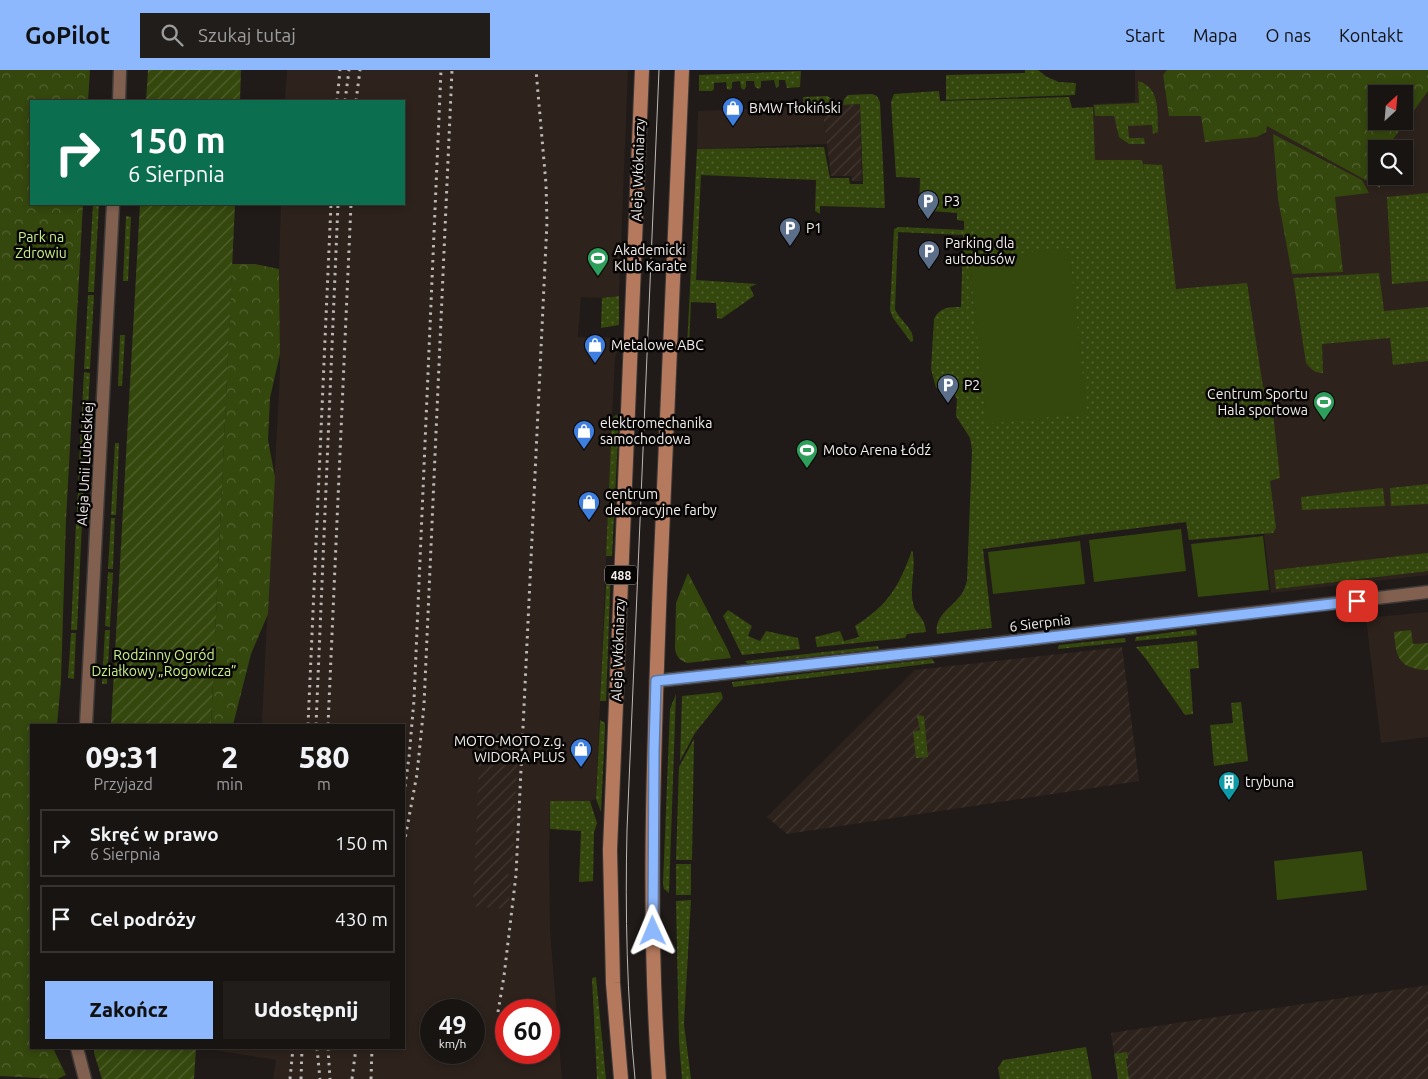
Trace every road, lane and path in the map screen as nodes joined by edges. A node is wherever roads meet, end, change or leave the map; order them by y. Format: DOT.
graph roads {
  1 [pos="120,70"];
  2 [pos="642,70"];
  3 [pos="682,70"];
  4 [pos="119,100"];
  5 [pos="113,205"];
  6 [pos="1428,592"];
  7 [pos="656,681"];
  8 [pos="86,724"];
  9 [pos="77,1049"];
  10 [pos="85,1079"];
  11 [pos="621,1079"];
  12 [pos="659,1079"];
  1 -- 4 [label="street"];
  2 -- 11 [label="main road, Aleja Włókniarzy / 488"];
  3 -- 7 [label="main road"];
  5 -- 8 [label="street, Aleja Unii Lubelskiej"];
  6 -- 7 [label="street, 6 Sierpnia"];
  7 -- 12 [label="main road"];
  9 -- 10 [label="street"];
}
